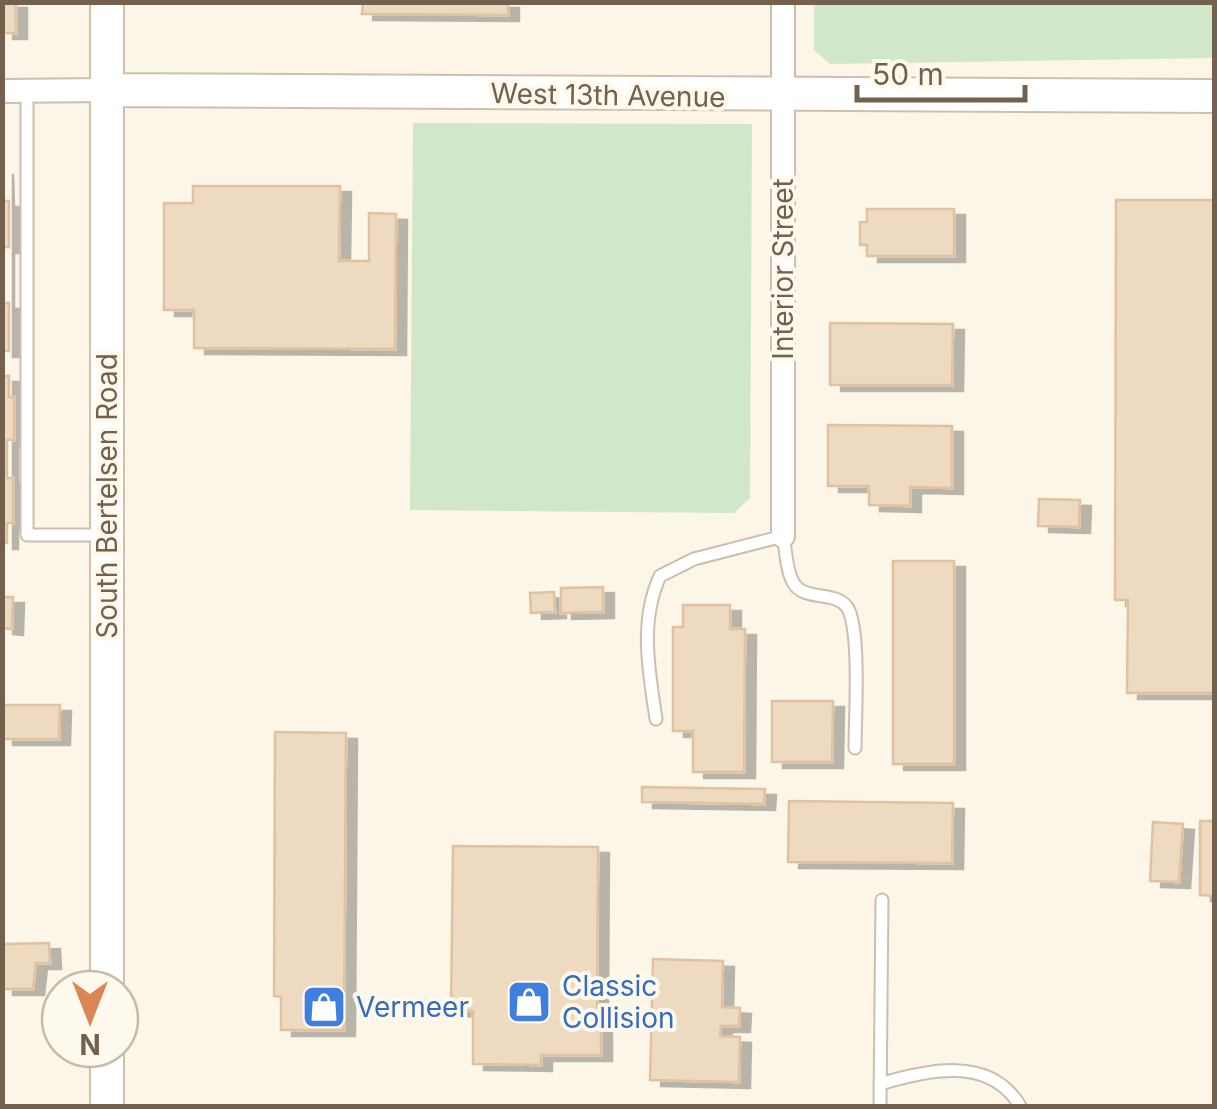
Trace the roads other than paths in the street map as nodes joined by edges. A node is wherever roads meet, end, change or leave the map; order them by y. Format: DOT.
graph roads {
  1 [pos="107,2"];
  2 [pos="783,2"];
  3 [pos="2,90"];
  4 [pos="27,90"];
  5 [pos="107,90"];
  6 [pos="783,96"];
  7 [pos="1214,96"];
  8 [pos="107,535"];
  9 [pos="783,536"];
  10 [pos="656,719"];
  11 [pos="856,748"];
  12 [pos="882,900"];
  13 [pos="107,969"];
  14 [pos="107,1069"];
  15 [pos="880,1084"];
  16 [pos="107,1106"];
  17 [pos="880,1106"];
  18 [pos="1020,1106"];
  1 -- 5 [label="street, South Bertelsen Road"];
  2 -- 6 [label="street, Interior Street"];
  3 -- 4 [label="street, West 13th Avenue"];
  4 -- 5 [label="street, West 13th Avenue"];
  4 -- 8 [label="lane"];
  5 -- 6 [label="street, West 13th Avenue"];
  5 -- 8 [label="street, South Bertelsen Road"];
  6 -- 7 [label="street, West 13th Avenue"];
  6 -- 9 [label="street, Interior Street"];
  8 -- 13 [label="street, South Bertelsen Road"];
  9 -- 10 [label="lane"];
  9 -- 11 [label="lane"];
  12 -- 15 [label="lane"];
  14 -- 16 [label="street"];
  15 -- 17 [label="lane"];
  15 -- 18 [label="lane"];
}
